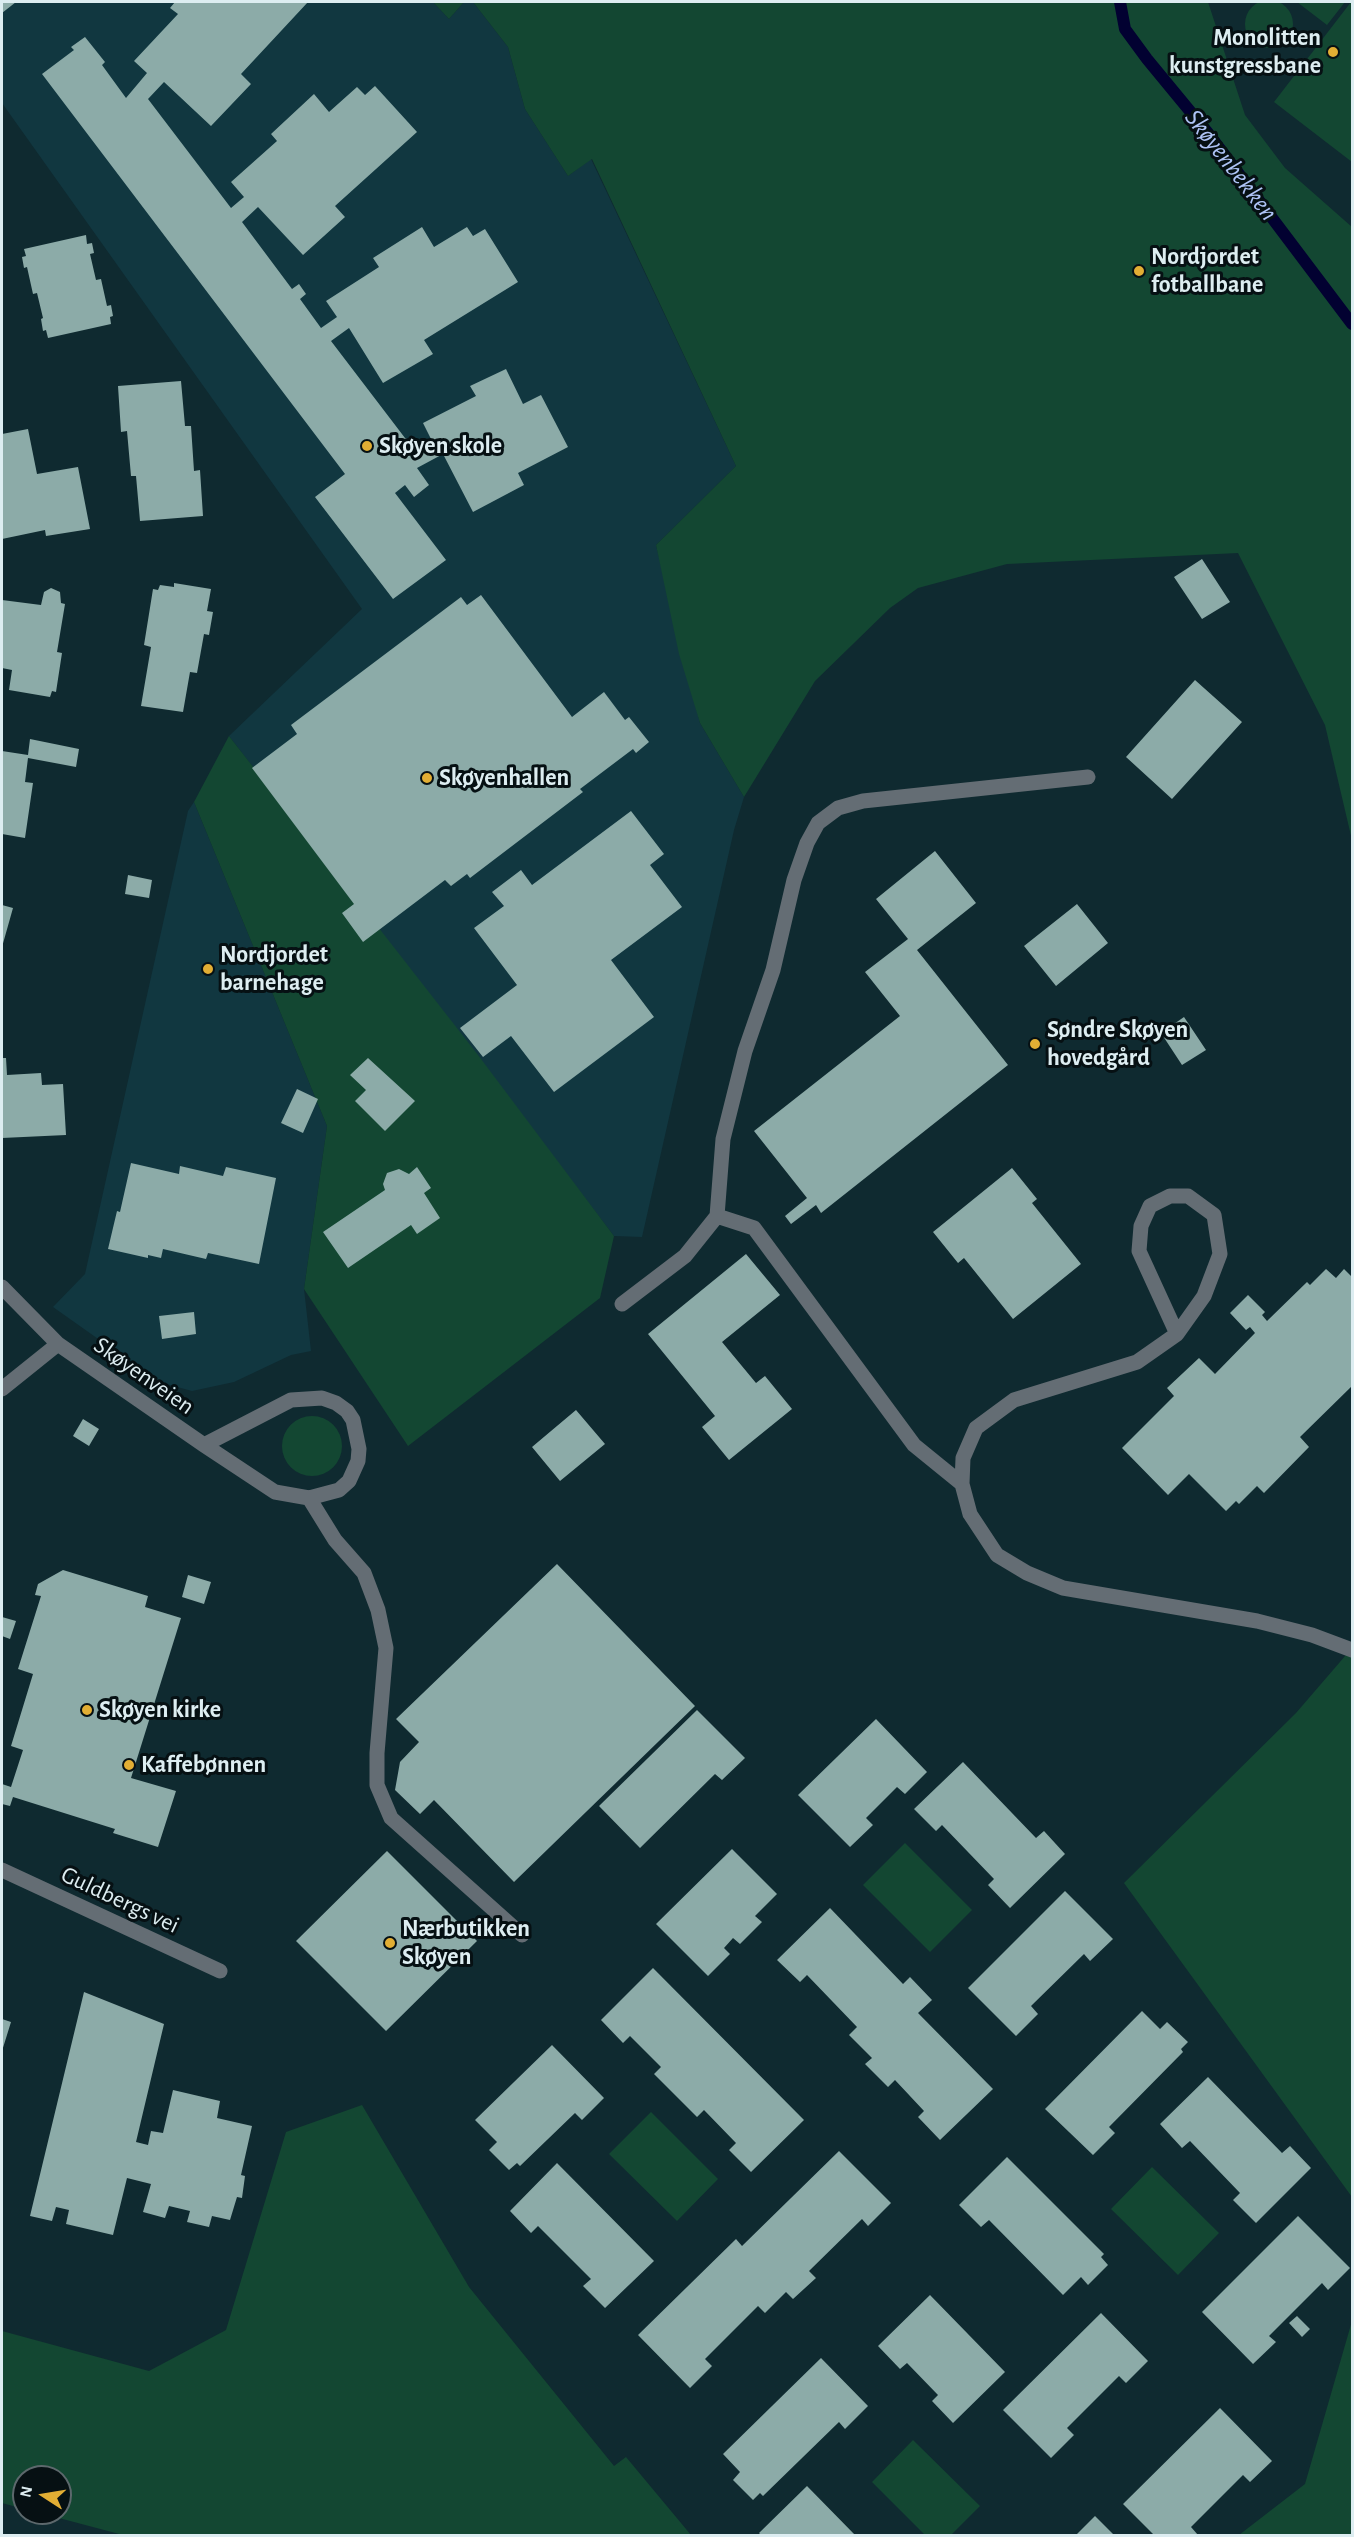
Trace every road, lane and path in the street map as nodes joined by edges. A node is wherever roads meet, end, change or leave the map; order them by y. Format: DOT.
graph roads {
  1 [pos="1088,777"];
  2 [pos="717,1216"];
  3 [pos="2,1287"];
  4 [pos="622,1304"];
  5 [pos="1177,1334"];
  6 [pos="58,1344"];
  7 [pos="2,1389"];
  8 [pos="204,1445"];
  9 [pos="962,1484"];
  10 [pos="309,1498"];
  11 [pos="1353,1650"];
  12 [pos="2,1870"];
  13 [pos="522,1935"];
  14 [pos="220,1971"];
  1 -- 2 [label="street"];
  2 -- 4 [label="street"];
  2 -- 9 [label="street"];
  3 -- 6 [label="street, Skøyenveien"];
  5 -- 5 [label="street"];
  5 -- 9 [label="street"];
  6 -- 7 [label="street, Skøyenveien"];
  6 -- 8 [label="street, Skøyenveien"];
  8 -- 10 [label="street, Skøyenveien"];
  8 -- 10 [label="street, Skøyenveien"];
  9 -- 11 [label="street"];
  10 -- 13 [label="street"];
  12 -- 14 [label="street, Guldbergs vei"];
}
